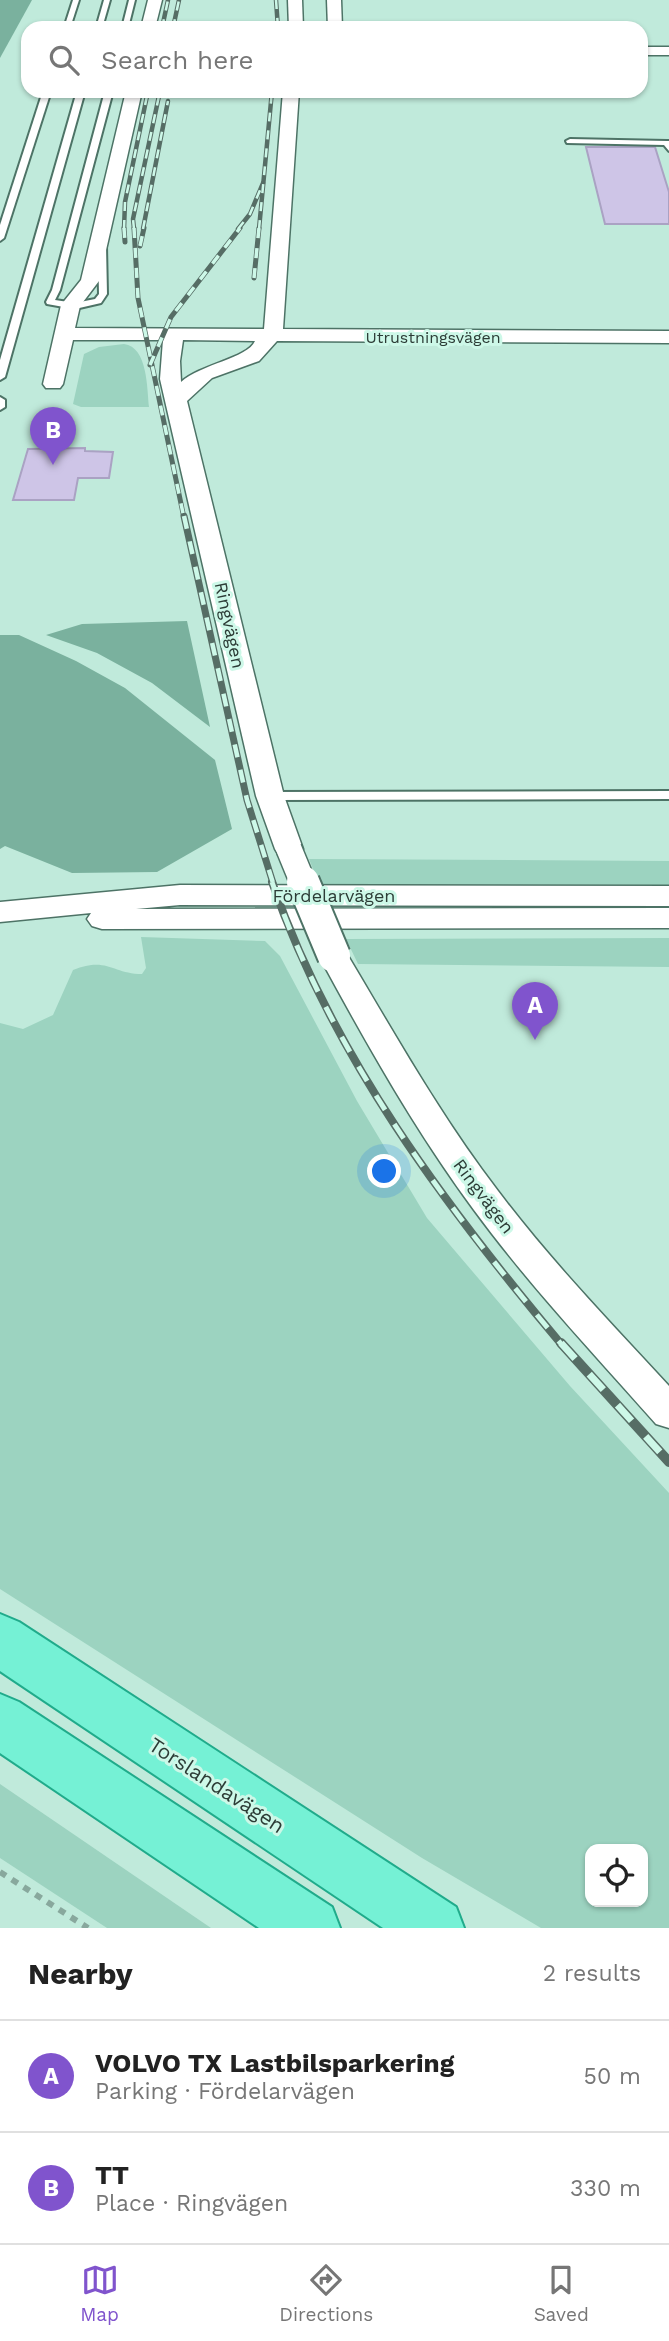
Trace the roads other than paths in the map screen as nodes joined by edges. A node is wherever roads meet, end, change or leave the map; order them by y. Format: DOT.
graph roads {
  1 [pos="76,0"];
  2 [pos="107,0"];
  3 [pos="132,0"];
  4 [pos="155,0"];
  5 [pos="295,0"];
  6 [pos="334,0"];
  7 [pos="69,21"];
  8 [pos="101,21"];
  9 [pos="127,21"];
  10 [pos="150,21"];
  11 [pos="296,21"];
  12 [pos="335,21"];
  13 [pos="648,51"];
  14 [pos="669,51"];
  15 [pos="45,98"];
  16 [pos="79,98"];
  17 [pos="107,98"];
  18 [pos="132,98"];
  19 [pos="290,98"];
  20 [pos="570,141"];
  21 [pos="669,149"];
  22 [pos="0,238"];
  23 [pos="71,305"];
  24 [pos="65,334"];
  25 [pos="174,335"];
  26 [pos="270,336"];
  27 [pos="669,337"];
  28 [pos="0,377"];
  29 [pos="53,384"];
  30 [pos="177,399"];
  31 [pos="0,400"];
  32 [pos="0,407"];
  33 [pos="669,794"];
  34 [pos="270,796"];
  35 [pos="669,896"];
  36 [pos="0,912"];
  37 [pos="669,918"];
  38 [pos="0,920"];
  39 [pos="669,1412"];
  40 [pos="10,1645"];
  41 [pos="0,1720"];
  42 [pos="311,1928"];
  43 [pos="435,1928"];
  1 -- 7 [label="lane"];
  2 -- 8 [label="lane"];
  3 -- 9 [label="lane"];
  4 -- 10 [label="street"];
  5 -- 11 [label="street"];
  6 -- 12 [label="street"];
  13 -- 14 [label="street"];
  15 -- 22 [label="lane"];
  16 -- 28 [label="lane"];
  17 -- 23 [label="lane"];
  18 -- 23 [label="street"];
  19 -- 26 [label="street"];
  20 -- 21 [label="lane"];
  23 -- 24 [label="street"];
  24 -- 25 [label="street"];
  24 -- 29 [label="street"];
  25 -- 26 [label="street, Utrustningsvägen"];
  25 -- 30 [label="street, Ringvägen"];
  26 -- 27 [label="street, Utrustningsvägen"];
  26 -- 30 [label="street"];
  30 -- 34 [label="street, Ringvägen"];
  31 -- 32 [label="lane"];
  33 -- 34 [label="lane"];
  34 -- 39 [label="street, Ringvägen, bridge"];
  35 -- 36 [label="street, Fördelarvägen"];
  37 -- 38 [label="street, Fördelarvägen"];
  40 -- 43 [label="main road, Torslandavägen"];
  41 -- 42 [label="main road"];
}
